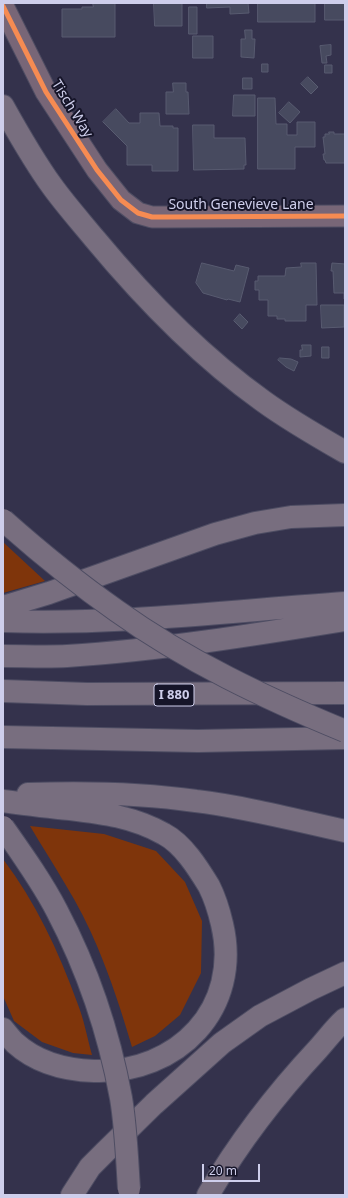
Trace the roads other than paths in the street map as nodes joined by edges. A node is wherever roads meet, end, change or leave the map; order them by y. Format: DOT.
graph roads {
  1 [pos="3,6"];
  2 [pos="3,106"];
  3 [pos="138,213"];
  4 [pos="345,216"];
  5 [pos="345,452"];
  6 [pos="345,515"];
  7 [pos="3,520"];
  8 [pos="345,603"];
  9 [pos="3,607"];
  10 [pos="345,620"];
  11 [pos="3,621"];
  12 [pos="3,656"];
  13 [pos="3,691"];
  14 [pos="345,693"];
  15 [pos="345,730"];
  16 [pos="3,737"];
  17 [pos="345,738"];
  18 [pos="3,794"];
  19 [pos="3,802"];
  20 [pos="3,827"];
  21 [pos="345,831"];
  22 [pos="345,973"];
  23 [pos="343,1021"];
  24 [pos="3,1029"];
  25 [pos="129,1192"];
  26 [pos="72,1195"];
  27 [pos="208,1195"];
  1 -- 3 [label="street, Tisch Way"];
  2 -- 5 [label="highway"];
  3 -- 4 [label="street, South Genevieve Lane"];
  6 -- 9 [label="highway"];
  7 -- 15 [label="highway, bridge"];
  8 -- 11 [label="highway"];
  10 -- 12 [label="highway"];
  13 -- 14 [label="highway, I 880"];
  16 -- 17 [label="highway"];
  18 -- 21 [label="highway"];
  19 -- 24 [label="highway"];
  20 -- 25 [label="highway, bridge"];
  22 -- 26 [label="highway"];
  23 -- 27 [label="highway"];
}
